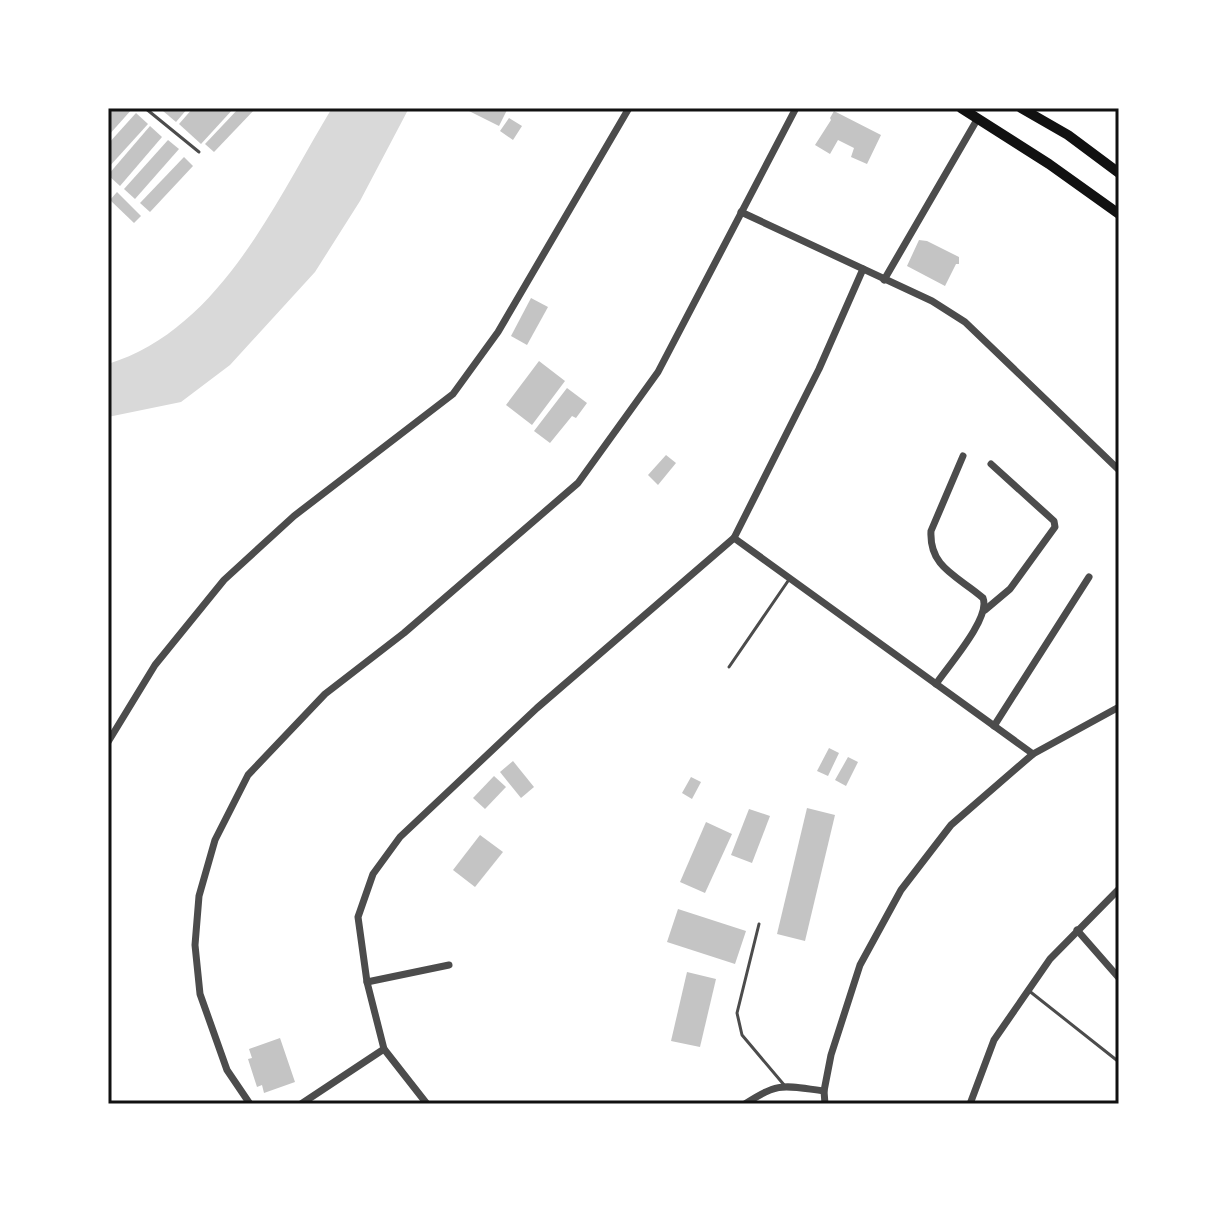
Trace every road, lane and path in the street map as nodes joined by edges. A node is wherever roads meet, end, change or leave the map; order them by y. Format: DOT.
graph roads {
  1 [pos="145,108"];
  2 [pos="629,108"];
  3 [pos="796,108"];
  4 [pos="961,108"];
  5 [pos="1022,108"];
  6 [pos="978,118"];
  7 [pos="199,152"];
  8 [pos="1119,173"];
  9 [pos="741,212"];
  10 [pos="1119,214"];
  11 [pos="863,269"];
  12 [pos="884,280"];
  13 [pos="963,456"];
  14 [pos="991,464"];
  15 [pos="1119,470"];
  16 [pos="734,538"];
  17 [pos="1089,577"];
  18 [pos="790,578"];
  19 [pos="985,610"];
  20 [pos="729,667"];
  21 [pos="936,684"];
  22 [pos="1119,707"];
  23 [pos="994,726"];
  24 [pos="108,742"];
  25 [pos="1033,754"];
  26 [pos="1119,889"];
  27 [pos="759,924"];
  28 [pos="1077,930"];
  29 [pos="449,965"];
  30 [pos="1119,978"];
  31 [pos="367,982"];
  32 [pos="1028,990"];
  33 [pos="384,1049"];
  34 [pos="1119,1062"];
  35 [pos="785,1086"];
  36 [pos="824,1091"];
  37 [pos="250,1104"];
  38 [pos="301,1104"];
  39 [pos="427,1104"];
  40 [pos="745,1104"];
  41 [pos="825,1104"];
  42 [pos="970,1104"];
  1 -- 7 [label="lane"];
  2 -- 24 [label="street"];
  3 -- 9 [label="street"];
  4 -- 6 [label="main road"];
  5 -- 8 [label="main road"];
  6 -- 10 [label="main road"];
  6 -- 12 [label="street"];
  9 -- 11 [label="street"];
  9 -- 37 [label="street"];
  11 -- 12 [label="street"];
  11 -- 16 [label="street"];
  12 -- 15 [label="street"];
  13 -- 19 [label="street"];
  14 -- 19 [label="street"];
  16 -- 18 [label="street"];
  16 -- 31 [label="street"];
  17 -- 23 [label="street"];
  18 -- 20 [label="lane"];
  18 -- 21 [label="street"];
  19 -- 21 [label="street"];
  21 -- 23 [label="street"];
  22 -- 25 [label="street"];
  23 -- 25 [label="street"];
  25 -- 36 [label="street"];
  26 -- 28 [label="street"];
  27 -- 35 [label="lane"];
  28 -- 30 [label="street"];
  28 -- 32 [label="street"];
  29 -- 31 [label="street"];
  31 -- 33 [label="street"];
  32 -- 34 [label="lane"];
  32 -- 42 [label="street"];
  33 -- 38 [label="street"];
  33 -- 39 [label="street"];
  35 -- 36 [label="street"];
  35 -- 40 [label="street"];
  36 -- 41 [label="street"];
}
